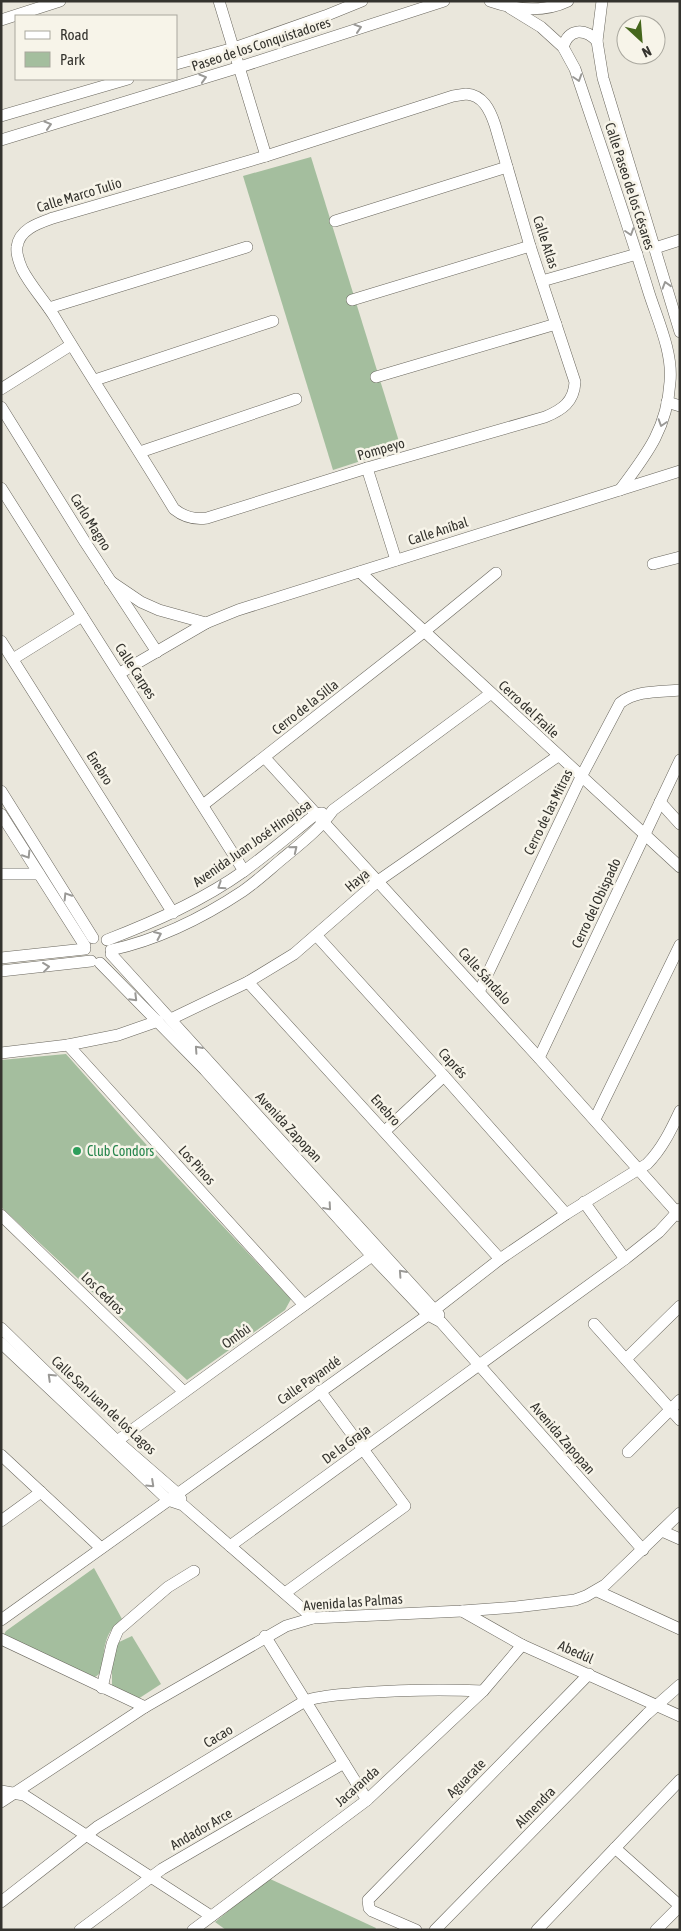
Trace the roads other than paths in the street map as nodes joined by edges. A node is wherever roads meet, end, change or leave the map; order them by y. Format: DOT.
graph roads {
  1 [pos="60,1"];
  2 [pos="219,1"];
  3 [pos="362,1"];
  4 [pos="444,1"];
  5 [pos="490,1"];
  6 [pos="568,1"];
  7 [pos="602,1"];
  8 [pos="510,8"];
  9 [pos="15,15"];
  10 [pos="17,15"];
  11 [pos="1,20"];
  12 [pos="597,41"];
  13 [pos="563,47"];
  14 [pos="234,48"];
  15 [pos="178,63"];
  16 [pos="240,67"];
  17 [pos="125,80"];
  18 [pos="479,97"];
  19 [pos="1,116"];
  20 [pos="1,140"];
  21 [pos="266,156"];
  22 [pos="507,167"];
  23 [pos="335,221"];
  24 [pos="680,240"];
  25 [pos="530,246"];
  26 [pos="248,247"];
  27 [pos="655,248"];
  28 [pos="637,254"];
  29 [pos="542,280"];
  30 [pos="352,300"];
  31 [pos="49,308"];
  32 [pos="273,321"];
  33 [pos="556,324"];
  34 [pos="680,332"];
  35 [pos="71,345"];
  36 [pos="376,377"];
  37 [pos="95,380"];
  38 [pos="1,389"];
  39 [pos="296,398"];
  40 [pos="571,399"];
  41 [pos="667,402"];
  42 [pos="680,406"];
  43 [pos="1,407"];
  44 [pos="140,452"];
  45 [pos="367,468"];
  46 [pos="680,471"];
  47 [pos="1,488"];
  48 [pos="620,490"];
  49 [pos="196,520"];
  50 [pos="680,557"];
  51 [pos="396,560"];
  52 [pos="653,564"];
  53 [pos="360,572"];
  54 [pos="496,573"];
  55 [pos="110,581"];
  56 [pos="82,616"];
  57 [pos="206,623"];
  58 [pos="426,632"];
  59 [pos="1,640"];
  60 [pos="157,652"];
  61 [pos="13,658"];
  62 [pos="120,674"];
  63 [pos="680,690"];
  64 [pos="490,694"];
  65 [pos="558,756"];
  66 [pos="265,758"];
  67 [pos="680,760"];
  68 [pos="582,777"];
  69 [pos="675,779"];
  70 [pos="1,791"];
  71 [pos="660,802"];
  72 [pos="203,805"];
  73 [pos="1,814"];
  74 [pos="320,818"];
  75 [pos="680,824"];
  76 [pos="644,835"];
  77 [pos="680,868"];
  78 [pos="244,871"];
  79 [pos="1,874"];
  80 [pos="39,874"];
  81 [pos="378,881"];
  82 [pos="173,913"];
  83 [pos="316,935"];
  84 [pos="88,944"];
  85 [pos="680,945"];
  86 [pos="110,948"];
  87 [pos="1,958"];
  88 [pos="95,962"];
  89 [pos="1,971"];
  90 [pos="248,982"];
  91 [pos="479,992"];
  92 [pos="171,1019"];
  93 [pos="158,1021"];
  94 [pos="68,1045"];
  95 [pos="1,1053"];
  96 [pos="539,1058"];
  97 [pos="444,1076"];
  98 [pos="680,1111"];
  99 [pos="595,1119"];
  100 [pos="385,1131"];
  101 [pos="638,1170"];
  102 [pos="584,1202"];
  103 [pos="679,1213"];
  104 [pos="566,1214"];
  105 [pos="2,1216"];
  106 [pos="372,1256"];
  107 [pos="500,1259"];
  108 [pos="625,1259"];
  109 [pos="304,1305"];
  110 [pos="680,1306"];
  111 [pos="431,1311"];
  112 [pos="594,1324"];
  113 [pos="1,1328"];
  114 [pos="1,1343"];
  115 [pos="626,1359"];
  116 [pos="479,1366"];
  117 [pos="320,1391"];
  118 [pos="184,1392"];
  119 [pos="680,1400"];
  120 [pos="671,1410"];
  121 [pos="680,1420"];
  122 [pos="117,1441"];
  123 [pos="364,1449"];
  124 [pos="628,1452"];
  125 [pos="1,1455"];
  126 [pos="41,1492"];
  127 [pos="173,1496"];
  128 [pos="680,1514"];
  129 [pos="1,1521"];
  130 [pos="662,1531"];
  131 [pos="680,1539"];
  132 [pos="230,1546"];
  133 [pos="101,1548"];
  134 [pos="643,1550"];
  135 [pos="194,1571"];
  136 [pos="596,1591"];
  137 [pos="284,1593"];
  138 [pos="462,1611"];
  139 [pos="313,1618"];
  140 [pos="1,1620"];
  141 [pos="680,1629"];
  142 [pos="266,1636"];
  143 [pos="1,1639"];
  144 [pos="522,1645"];
  145 [pos="589,1674"];
  146 [pos="680,1685"];
  147 [pos="102,1688"];
  148 [pos="483,1691"];
  149 [pos="305,1701"];
  150 [pos="656,1705"];
  151 [pos="145,1708"];
  152 [pos="680,1716"];
  153 [pos="344,1763"];
  154 [pos="680,1780"];
  155 [pos="1,1792"];
  156 [pos="14,1792"];
  157 [pos="367,1800"];
  158 [pos="1,1802"];
  159 [pos="85,1836"];
  160 [pos="616,1848"];
  161 [pos="151,1877"];
  162 [pos="1,1902"];
  163 [pos="680,1906"];
  164 [pos="211,1916"];
  165 [pos="80,1930"];
  166 [pos="193,1930"];
  167 [pos="416,1930"];
  168 [pos="435,1930"];
  169 [pos="537,1930"];
  170 [pos="656,1930"];
  1 -- 10 [label="street"];
  2 -- 14 [label="street"];
  3 -- 14 [label="street, Paseo de los Conquistadores"];
  16 -- 4 [label="street, Paseo de los Conquistadores, one-way"];
  5 -- 8 [label="street"];
  6 -- 8 [label="street"];
  7 -- 12 [label="street, Calle Paseo de los Césares"];
  8 -- 13 [label="street, Calle Paseo de los Césares"];
  9 -- 11 [label="street"];
  12 -- 13 [label="street"];
  12 -- 27 [label="street, Calle Paseo de los Césares"];
  13 -- 28 [label="street, Calle Paseo de los Césares, one-way"];
  14 -- 15 [label="street, Paseo de los Conquistadores"];
  14 -- 16 [label="street"];
  20 -- 16 [label="street, Paseo de los Conquistadores, one-way"];
  16 -- 21 [label="street"];
  17 -- 19 [label="street"];
  18 -- 21 [label="street, Calle Marco Tulio"];
  18 -- 22 [label="street, Calle Atlas"];
  21 -- 31 [label="street, Calle Marco Tulio"];
  22 -- 23 [label="street"];
  22 -- 25 [label="street, Calle Atlas"];
  24 -- 27 [label="street"];
  25 -- 29 [label="street, Calle Atlas"];
  25 -- 30 [label="street"];
  26 -- 31 [label="street"];
  34 -- 27 [label="street, Calle Paseo de los Césares, one-way"];
  28 -- 29 [label="street"];
  28 -- 41 [label="street, Calle Paseo de los Césares"];
  29 -- 33 [label="street, Calle Atlas"];
  31 -- 35 [label="street, Calle Marco Tulio"];
  32 -- 37 [label="street"];
  33 -- 36 [label="street"];
  33 -- 40 [label="street, Calle Atlas"];
  35 -- 37 [label="street, Calle Marco Tulio"];
  35 -- 38 [label="street"];
  37 -- 44 [label="street, Calle Marco Tulio"];
  39 -- 44 [label="street"];
  40 -- 45 [label="street, Pompeyo"];
  41 -- 42 [label="street"];
  41 -- 48 [label="street, Calle Paseo de los Césares, one-way"];
  43 -- 55 [label="street, Carlo Magno"];
  44 -- 49 [label="street, Calle Marco Tulio"];
  45 -- 49 [label="street, Pompeyo"];
  45 -- 51 [label="street"];
  46 -- 48 [label="street, Calle Aníbal"];
  47 -- 56 [label="street, Calle Carpes"];
  48 -- 51 [label="street, Calle Aníbal"];
  50 -- 52 [label="street"];
  51 -- 53 [label="street, Calle Aníbal"];
  53 -- 57 [label="street, Calle Aníbal"];
  53 -- 58 [label="street, Cerro del Fraile"];
  54 -- 58 [label="street, Cerro de la Silla"];
  55 -- 57 [label="street"];
  55 -- 60 [label="street, Carlo Magno"];
  56 -- 61 [label="street"];
  56 -- 62 [label="street, Calle Carpes"];
  57 -- 60 [label="street, Calle Aníbal"];
  58 -- 64 [label="street, Cerro del Fraile"];
  58 -- 66 [label="street, Cerro de la Silla"];
  59 -- 61 [label="street, Enebro"];
  60 -- 62 [label="street, Calle Aníbal"];
  61 -- 82 [label="street, Enebro"];
  62 -- 72 [label="street, Calle Carpes"];
  63 -- 68 [label="street, Cerro de las Mitras"];
  64 -- 65 [label="street, Cerro del Fraile"];
  64 -- 74 [label="street, Avenida Juan José Hinojosa"];
  65 -- 68 [label="street, Cerro del Fraile"];
  65 -- 81 [label="street, Haya"];
  66 -- 72 [label="street, Cerro de la Silla"];
  66 -- 74 [label="street, Calle Sándalo"];
  67 -- 69 [label="street, Cerro del Obispado"];
  68 -- 76 [label="street, Cerro del Fraile"];
  68 -- 91 [label="street, Cerro de las Mitras"];
  69 -- 71 [label="street, Cerro del Obispado"];
  84 -- 70 [label="street, one-way"];
  71 -- 75 [label="street"];
  71 -- 76 [label="street, Cerro del Obispado"];
  72 -- 78 [label="street, Calle Carpes"];
  73 -- 80 [label="street, one-way"];
  74 -- 78 [label="street, Avenida Juan José Hinojosa"];
  74 -- 81 [label="street, Calle Sándalo"];
  86 -- 74 [label="street, Avenida Juan José Hinojosa, one-way"];
  76 -- 77 [label="street, Cerro del Fraile"];
  76 -- 96 [label="street, Cerro del Obispado"];
  78 -- 82 [label="street, Avenida Juan José Hinojosa, one-way"];
  79 -- 80 [label="street"];
  80 -- 84 [label="street"];
  81 -- 83 [label="street, Haya"];
  81 -- 91 [label="street, Calle Sándalo"];
  82 -- 86 [label="street, Avenida Juan José Hinojosa"];
  83 -- 90 [label="street, Haya"];
  83 -- 97 [label="street, Caprés"];
  84 -- 86 [label="street"];
  84 -- 87 [label="street"];
  84 -- 88 [label="street"];
  85 -- 99 [label="street"];
  86 -- 88 [label="street"];
  86 -- 92 [label="street, Avenida Zapopan"];
  89 -- 88 [label="street, one-way"];
  88 -- 93 [label="street, Avenida Zapopan, one-way"];
  90 -- 92 [label="street, Haya"];
  90 -- 100 [label="street, Enebro"];
  91 -- 96 [label="street, Calle Sándalo"];
  111 -- 92 [label="street, Avenida Zapopan, one-way"];
  93 -- 94 [label="street"];
  93 -- 106 [label="street, Avenida Zapopan, one-way"];
  94 -- 95 [label="street"];
  94 -- 109 [label="street, Los Pinos"];
  96 -- 99 [label="street, Calle Sándalo"];
  97 -- 100 [label="street"];
  97 -- 104 [label="street, Caprés"];
  98 -- 101 [label="street, Calle Payandé"];
  99 -- 101 [label="street, Calle Sándalo"];
  100 -- 107 [label="street, Enebro"];
  101 -- 102 [label="street, Calle Payandé"];
  101 -- 103 [label="street, Calle Sándalo"];
  102 -- 104 [label="street, Calle Payandé"];
  102 -- 108 [label="street"];
  103 -- 108 [label="street, De la Graja"];
  104 -- 107 [label="street, Calle Payandé"];
  105 -- 118 [label="street, Los Cedros"];
  106 -- 109 [label="street, Ombú"];
  106 -- 111 [label="street, Avenida Zapopan"];
  107 -- 111 [label="street, Calle Payandé"];
  108 -- 116 [label="street, De la Graja"];
  109 -- 118 [label="street, Ombú"];
  110 -- 115 [label="street"];
  111 -- 116 [label="street, Avenida Zapopan"];
  111 -- 117 [label="street, Calle Payandé"];
  112 -- 115 [label="street"];
  122 -- 113 [label="street, Calle San Juan de los Lagos, one-way"];
  114 -- 127 [label="street, Calle San Juan de los Lagos, one-way"];
  115 -- 120 [label="street"];
  116 -- 123 [label="street, De la Graja"];
  116 -- 134 [label="street, Avenida Zapopan"];
  117 -- 123 [label="street"];
  117 -- 127 [label="street, Calle Payandé"];
  118 -- 122 [label="street, Ombú"];
  119 -- 120 [label="street"];
  120 -- 121 [label="street"];
  120 -- 124 [label="street"];
  122 -- 127 [label="street, Calle San Juan de los Lagos"];
  123 -- 132 [label="street, De la Graja"];
  123 -- 137 [label="street"];
  125 -- 126 [label="street"];
  126 -- 129 [label="street"];
  126 -- 133 [label="street"];
  127 -- 132 [label="street, Calle San Juan de los Lagos"];
  127 -- 133 [label="street, Calle Payandé"];
  128 -- 130 [label="street, Avenida las Palmas"];
  130 -- 131 [label="street"];
  130 -- 134 [label="street, Avenida las Palmas"];
  132 -- 137 [label="street, Calle San Juan de los Lagos"];
  133 -- 140 [label="street, Calle Payandé"];
  134 -- 136 [label="street, Avenida las Palmas"];
  135 -- 147 [label="street"];
  136 -- 138 [label="street, Avenida las Palmas"];
  136 -- 141 [label="street"];
  137 -- 139 [label="street, Calle San Juan de los Lagos"];
  138 -- 139 [label="street, Avenida las Palmas"];
  138 -- 144 [label="street, Abedúl"];
  139 -- 142 [label="street, Avenida las Palmas"];
  142 -- 149 [label="street"];
  142 -- 151 [label="street, Avenida las Palmas"];
  143 -- 147 [label="street"];
  144 -- 145 [label="street, Abedúl"];
  144 -- 148 [label="street, Jacaranda"];
  145 -- 150 [label="street, Abedúl"];
  145 -- 167 [label="street, Aguacate"];
  146 -- 150 [label="street, Almendra"];
  147 -- 151 [label="street"];
  148 -- 149 [label="street, Cacao"];
  148 -- 157 [label="street, Jacaranda"];
  149 -- 153 [label="street"];
  149 -- 159 [label="street, Cacao"];
  150 -- 152 [label="street, Abedúl"];
  150 -- 168 [label="street, Almendra"];
  151 -- 156 [label="street, Avenida las Palmas"];
  153 -- 157 [label="street"];
  153 -- 161 [label="street, Andador Arce"];
  154 -- 160 [label="street"];
  155 -- 156 [label="street"];
  156 -- 158 [label="street, Avenida las Palmas"];
  156 -- 159 [label="street"];
  157 -- 164 [label="street, Jacaranda"];
  159 -- 161 [label="street"];
  159 -- 162 [label="street, Cacao"];
  160 -- 163 [label="street"];
  160 -- 169 [label="street"];
  161 -- 164 [label="street"];
  161 -- 165 [label="street, Andador Arce"];
  163 -- 170 [label="street"];
  164 -- 166 [label="street, Jacaranda"];
}
